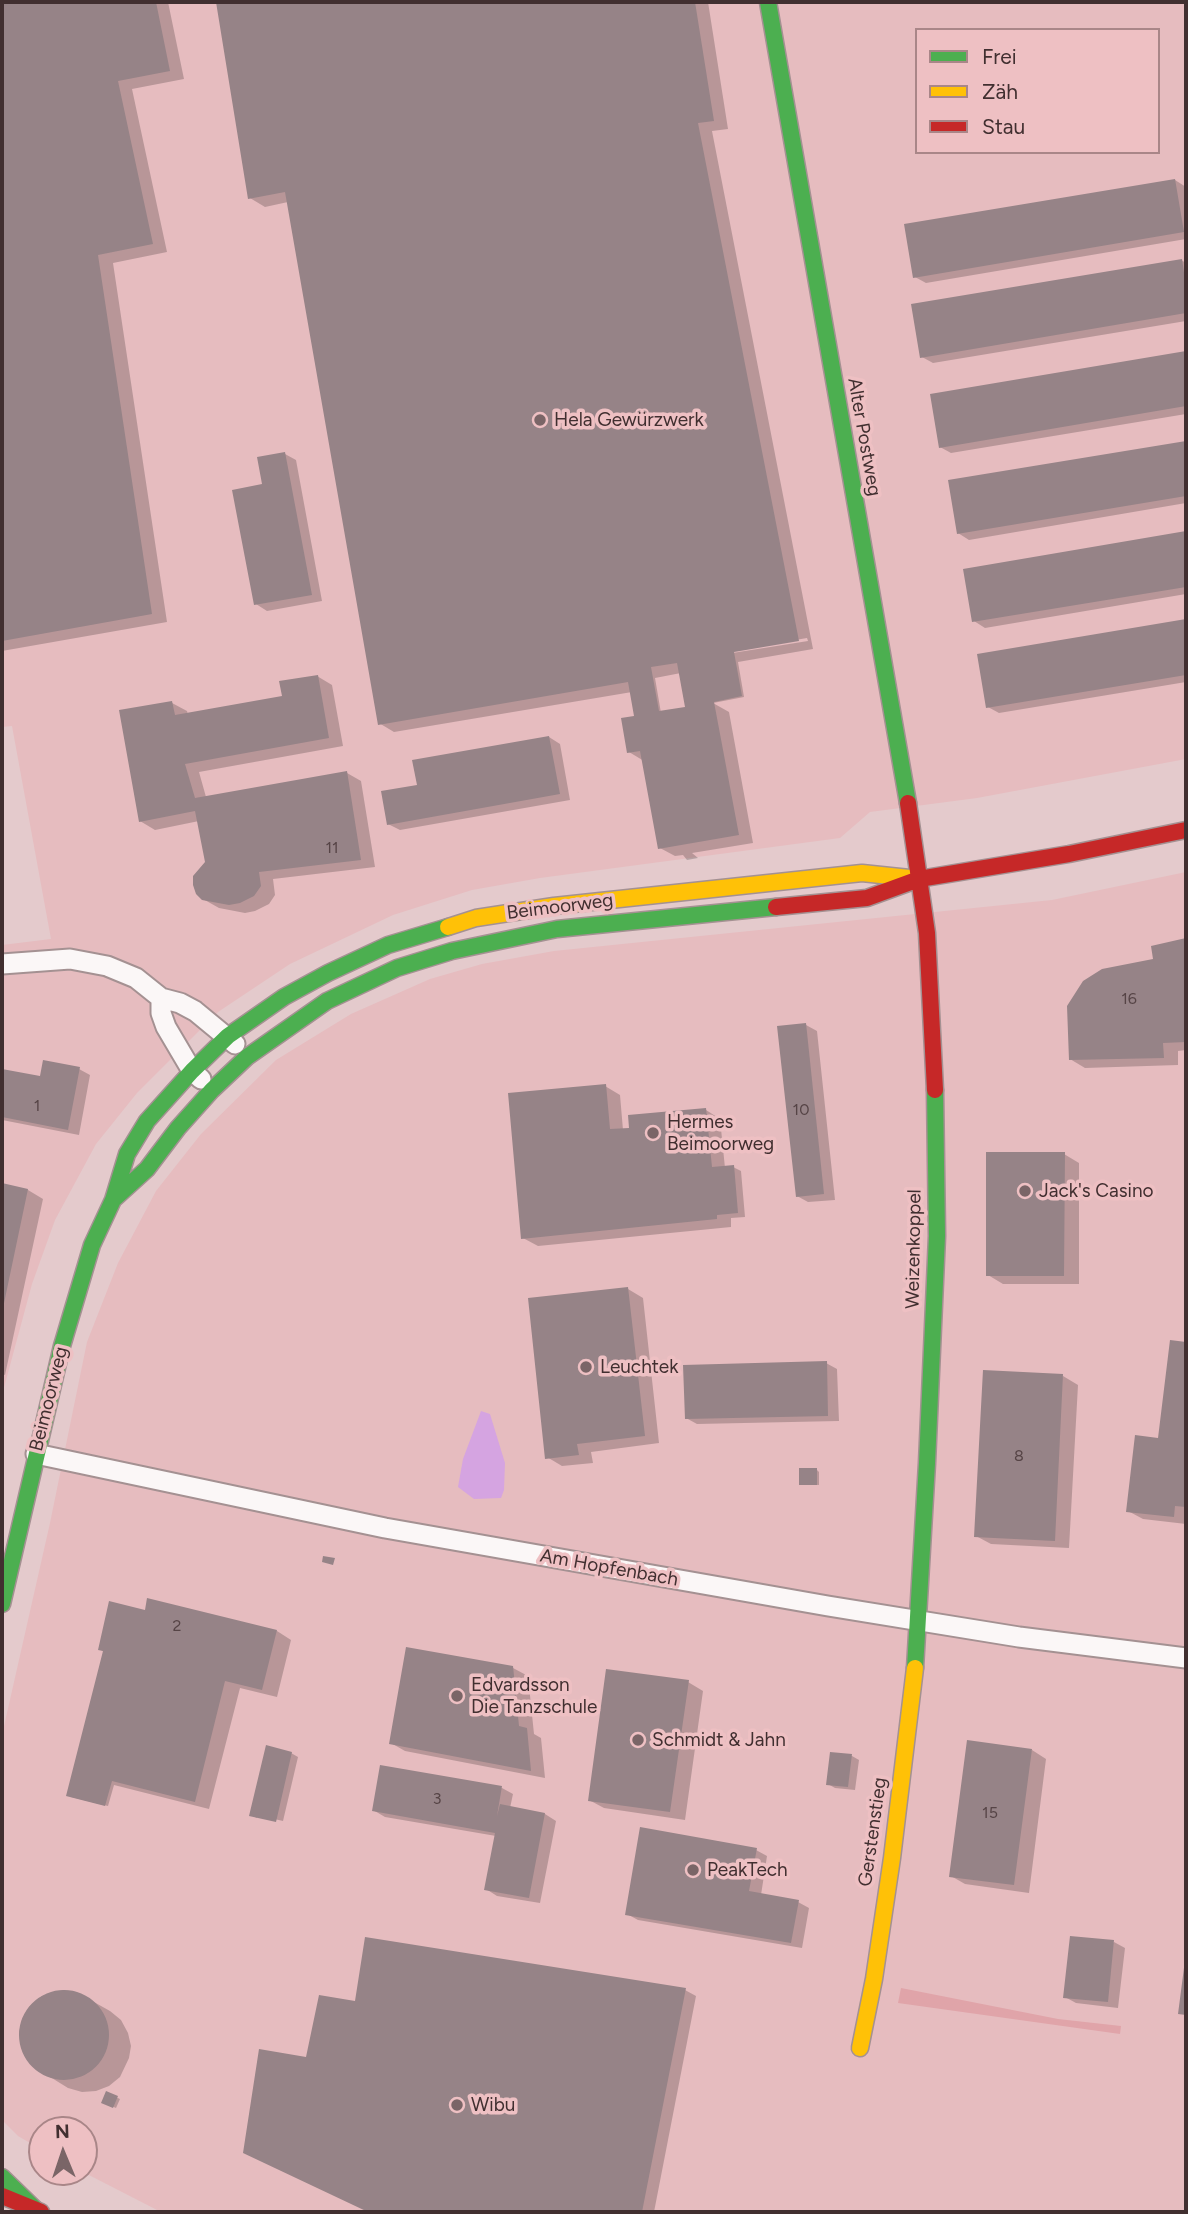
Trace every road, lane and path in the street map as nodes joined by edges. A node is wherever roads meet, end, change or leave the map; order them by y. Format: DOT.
graph roads {
  1 [pos="768,2"];
  2 [pos="1186,830"];
  3 [pos="919,879"];
  4 [pos="2,964"];
  5 [pos="161,998"];
  6 [pos="228,1036"];
  7 [pos="247,1057"];
  8 [pos="192,1071"];
  9 [pos="212,1090"];
  10 [pos="113,1200"];
  11 [pos="36,1454"];
  12 [pos="2,1604"];
  13 [pos="917,1621"];
  14 [pos="1186,1658"];
  15 [pos="860,2048"];
  16 [pos="2,2177"];
  17 [pos="2,2196"];
  18 [pos="39,2211"];
  1 -- 3 [label="main road, Alter Postweg"];
  2 -- 3 [label="main road, Beimoorweg"];
  3 -- 6 [label="main road, Beimoorweg"];
  3 -- 7 [label="main road, Beimoorweg"];
  3 -- 13 [label="main road, Weizenkoppel"];
  4 -- 5 [label="street"];
  5 -- 6 [label="street"];
  5 -- 8 [label="street"];
  6 -- 7 [label="street"];
  6 -- 8 [label="main road, Beimoorweg"];
  7 -- 9 [label="main road, Beimoorweg"];
  8 -- 9 [label="street"];
  8 -- 10 [label="main road, Beimoorweg"];
  9 -- 10 [label="main road, Beimoorweg"];
  10 -- 11 [label="main road, Beimoorweg"];
  11 -- 12 [label="main road, Beimoorweg"];
  11 -- 13 [label="street, Am Hopfenbach"];
  13 -- 14 [label="street, Am Hopfenbach"];
  13 -- 15 [label="main road, Gerstenstieg"];
  16 -- 18 [label="main road"];
  17 -- 18 [label="main road"];
}
